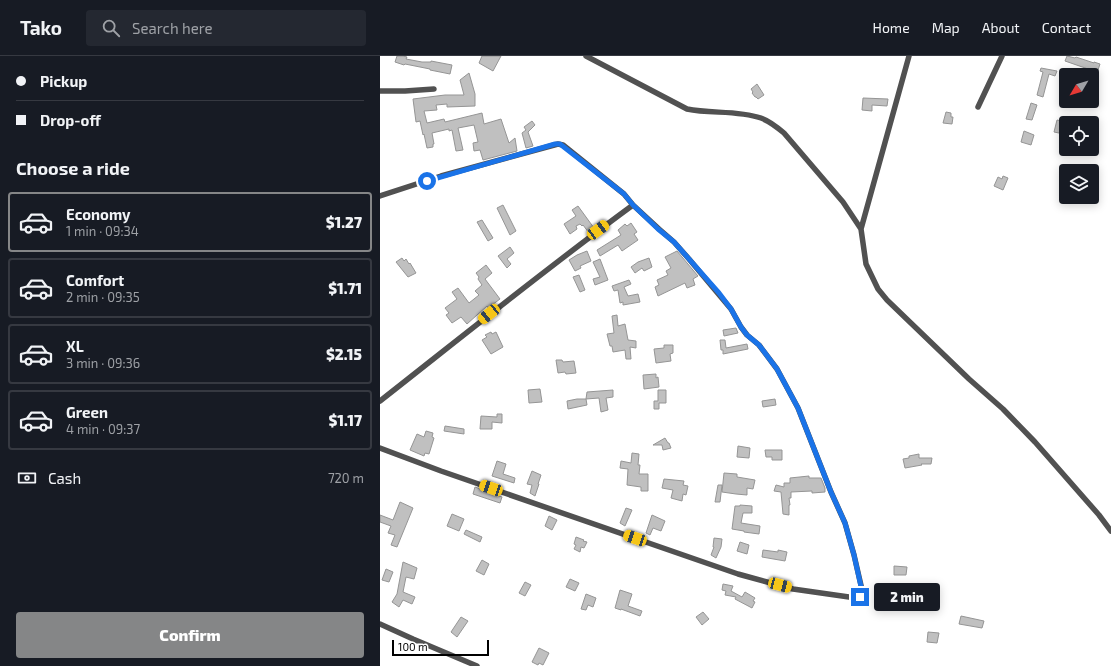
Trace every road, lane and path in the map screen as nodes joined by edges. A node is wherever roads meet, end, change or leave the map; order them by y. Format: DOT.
graph roads {
  1 [pos="586,56"];
  2 [pos="909,56"];
  3 [pos="1002,56"];
  4 [pos="434,89"];
  5 [pos="380,91"];
  6 [pos="978,107"];
  7 [pos="380,196"];
  8 [pos="633,205"];
  9 [pos="861,230"];
  10 [pos="380,401"];
  11 [pos="380,448"];
  12 [pos="1111,531"];
  13 [pos="380,624"];
  14 [pos="477,666"];
  1 -- 9 [label="street"];
  2 -- 9 [label="street"];
  3 -- 6 [label="street"];
  4 -- 5 [label="street"];
  7 -- 8 [label="street"];
  8 -- 10 [label="street"];
  8 -- 11 [label="street"];
  9 -- 12 [label="street"];
  13 -- 14 [label="street"];
}
